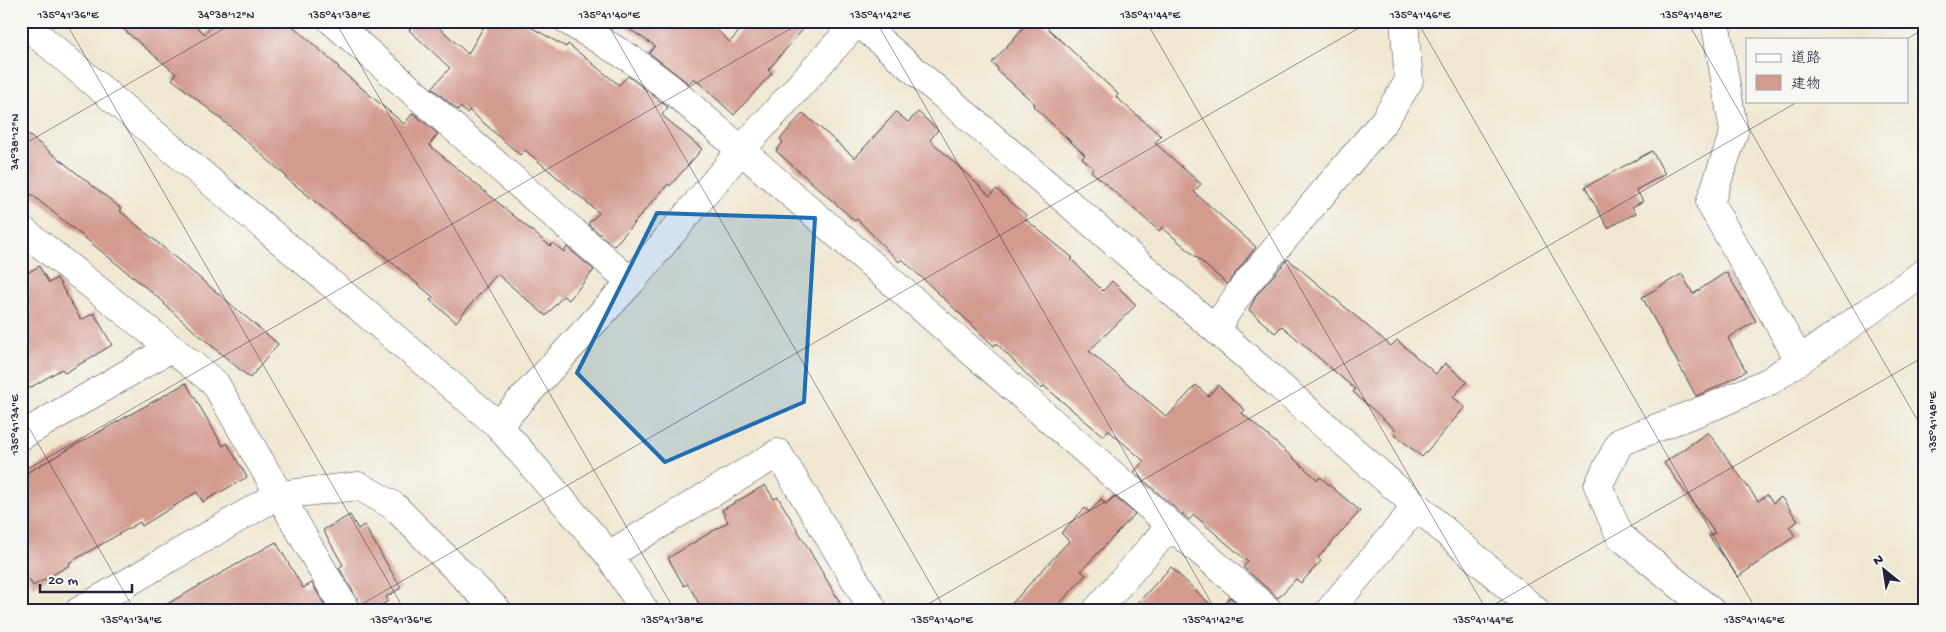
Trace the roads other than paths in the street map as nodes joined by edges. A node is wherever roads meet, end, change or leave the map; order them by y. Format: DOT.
graph roads {
  1 [pos="22,21"];
  2 [pos="332,21"];
  3 [pos="568,21"];
  4 [pos="1404,21"];
  5 [pos="1715,21"];
  6 [pos="857,22"];
  7 [pos="742,149"];
  8 [pos="21,229"];
  9 [pos="1925,272"];
  10 [pos="631,282"];
  11 [pos="1215,329"];
  12 [pos="171,348"];
  13 [pos="1800,361"];
  14 [pos="498,425"];
  15 [pos="21,436"];
  16 [pos="278,495"];
  17 [pos="1417,506"];
  18 [pos="1171,525"];
  19 [pos="609,555"];
  20 [pos="79,611"];
  21 [pos="346,611"];
  22 [pos="498,611"];
  23 [pos="645,611"];
  24 [pos="874,611"];
  25 [pos="1096,611"];
  26 [pos="1269,611"];
  27 [pos="1329,611"];
  28 [pos="1536,611"];
  29 [pos="1711,611"];
  1 -- 14 [label="street"];
  2 -- 10 [label="street"];
  3 -- 7 [label="street"];
  4 -- 11 [label="street"];
  5 -- 13 [label="street"];
  6 -- 7 [label="street"];
  6 -- 11 [label="street"];
  7 -- 10 [label="street"];
  7 -- 18 [label="street"];
  8 -- 12 [label="street"];
  9 -- 13 [label="street"];
  10 -- 14 [label="street"];
  11 -- 17 [label="street"];
  12 -- 15 [label="street"];
  12 -- 16 [label="street"];
  13 -- 29 [label="street"];
  14 -- 19 [label="street"];
  16 -- 20 [label="street"];
  16 -- 21 [label="street"];
  16 -- 22 [label="street"];
  17 -- 27 [label="street"];
  17 -- 28 [label="street"];
  18 -- 25 [label="street"];
  18 -- 26 [label="street"];
  19 -- 23 [label="street"];
  19 -- 24 [label="street"];
}
